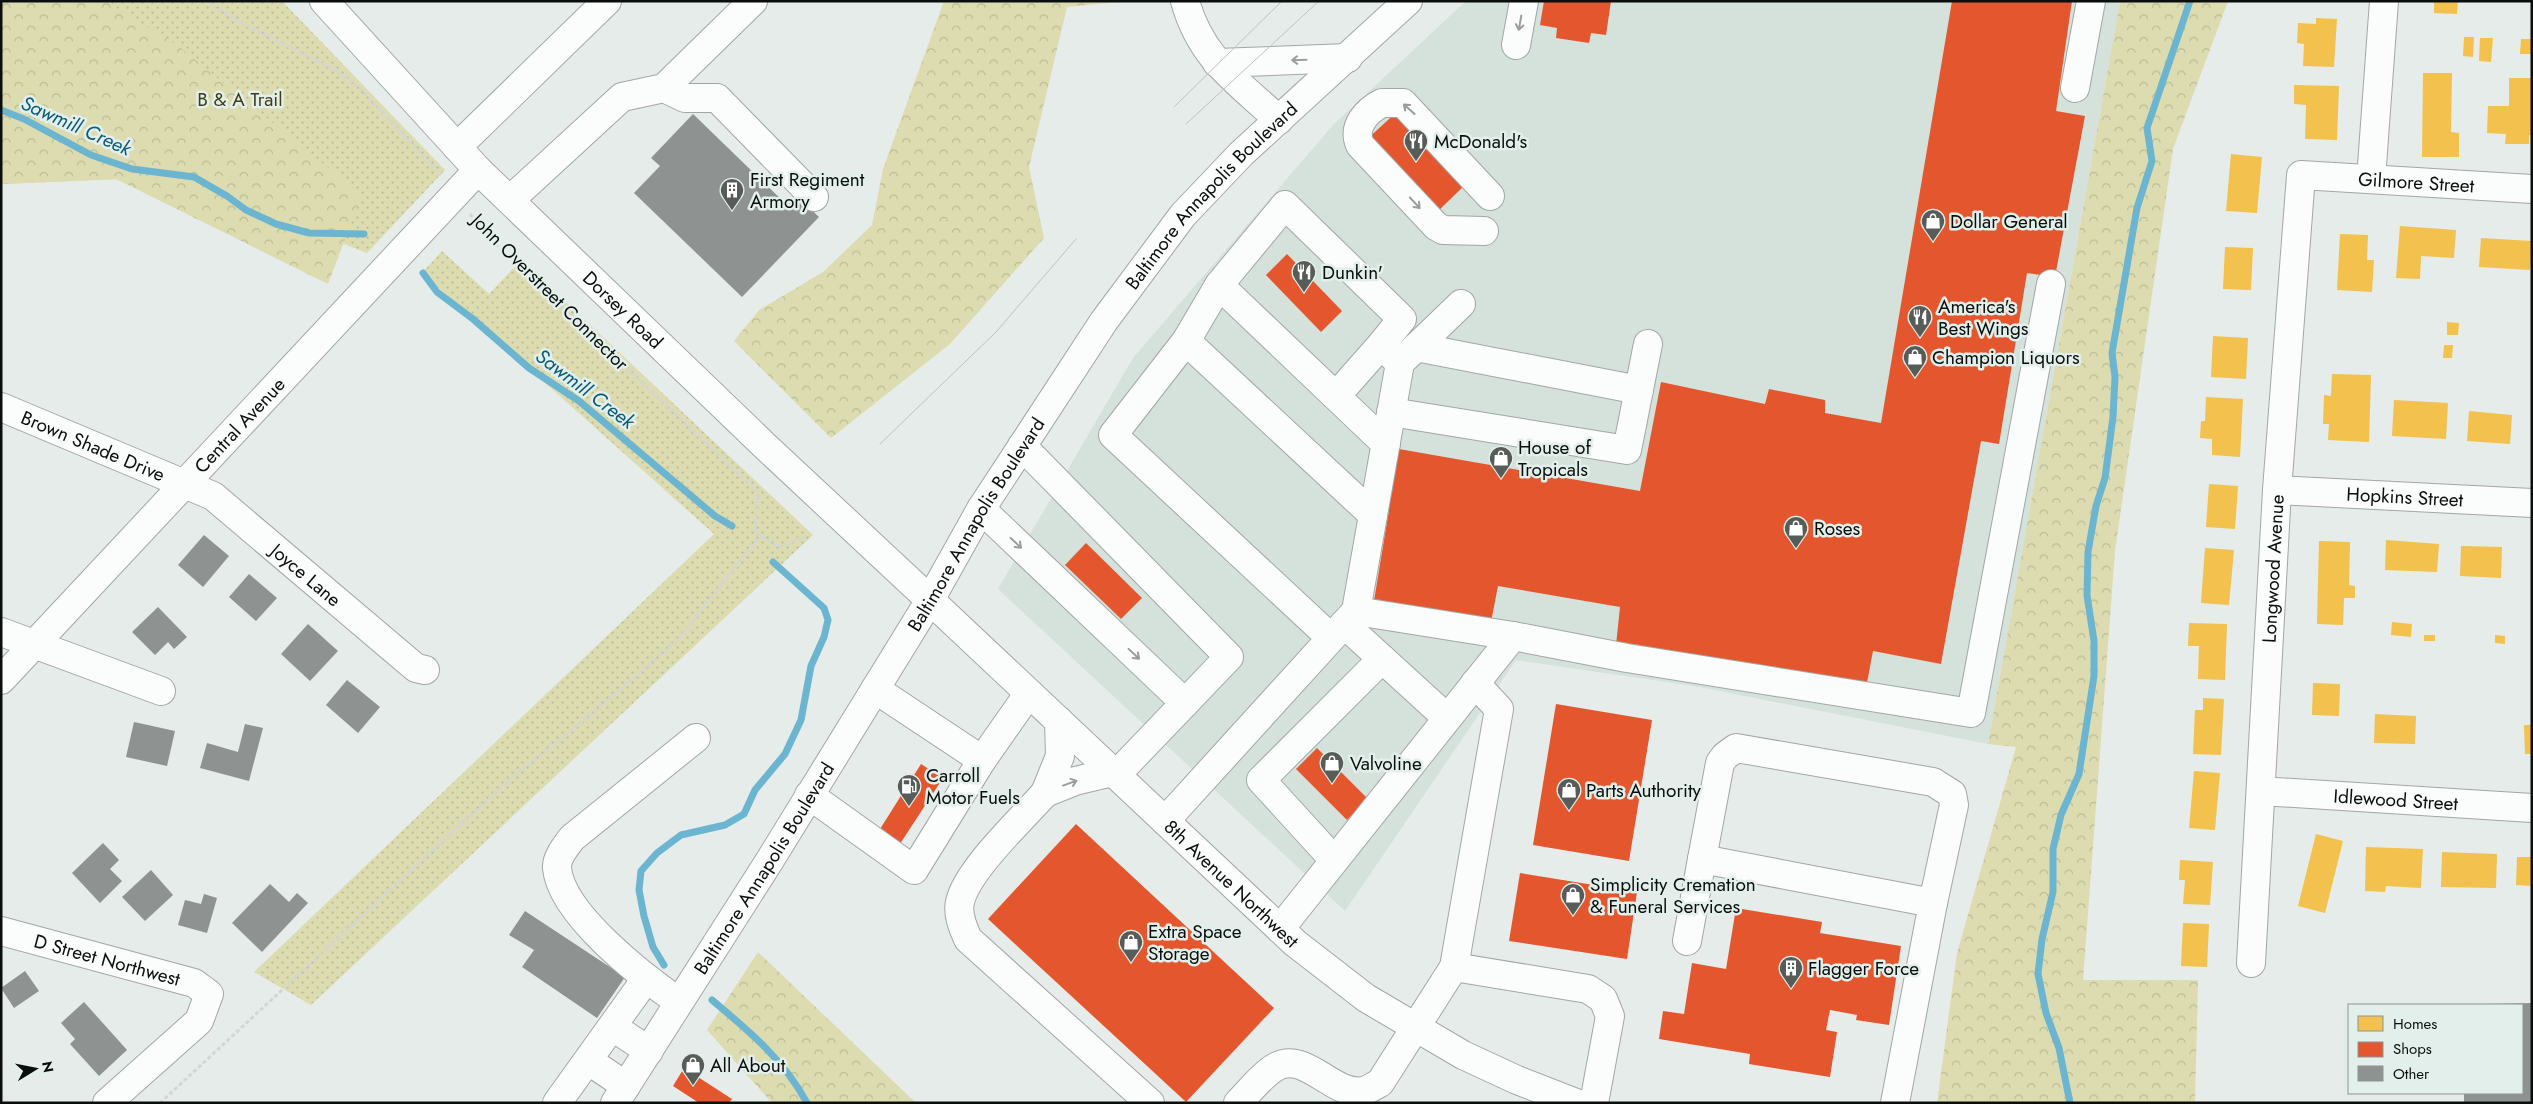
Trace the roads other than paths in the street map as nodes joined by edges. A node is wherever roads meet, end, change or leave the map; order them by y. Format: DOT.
graph roads {
  1 [pos="607,1"];
  2 [pos="753,1"];
  3 [pos="1186,1"];
  4 [pos="1408,1"];
  5 [pos="1524,1"];
  6 [pos="2091,1"];
  7 [pos="2384,1"];
  8 [pos="326,3"];
  9 [pos="1516,45"];
  10 [pos="1348,58"];
  11 [pos="1217,63"];
  12 [pos="664,88"];
  13 [pos="2074,88"];
  14 [pos="1279,120"];
  15 [pos="457,147"];
  16 [pos="478,170"];
  17 [pos="2301,175"];
  18 [pos="2371,179"];
  19 [pos="2532,189"];
  20 [pos="1490,196"];
  21 [pos="814,198"];
  22 [pos="510,200"];
  23 [pos="1484,231"];
  24 [pos="2051,284"];
  25 [pos="1219,286"];
  26 [pos="1461,304"];
  27 [pos="1186,341"];
  28 [pos="1648,344"];
  29 [pos="1399,352"];
  30 [pos="1639,390"];
  31 [pos="1336,396"];
  32 [pos="1,408"];
  33 [pos="1391,412"];
  34 [pos="1386,444"];
  35 [pos="1022,446"];
  36 [pos="185,484"];
  37 [pos="2277,490"];
  38 [pos="2532,503"];
  39 [pos="981,509"];
  40 [pos="1373,515"];
  41 [pos="930,600"];
  42 [pos="1344,624"];
  43 [pos="1,632"];
  44 [pos="1513,636"];
  45 [pos="36,644"];
  46 [pos="1382,659"];
  47 [pos="426,670"];
  48 [pos="1,680"];
  49 [pos="1475,683"];
  50 [pos="875,690"];
  51 [pos="161,691"];
  52 [pos="1029,693"];
  53 [pos="1185,703"];
  54 [pos="1447,718"];
  55 [pos="1059,721"];
  56 [pos="696,738"];
  57 [pos="982,760"];
  58 [pos="1115,773"];
  59 [pos="2261,791"];
  60 [pos="1045,793"];
  61 [pos="809,795"];
  62 [pos="2532,808"];
  63 [pos="1165,821"];
  64 [pos="1702,859"];
  65 [pos="1334,860"];
  66 [pos="1933,904"];
  67 [pos="1280,929"];
  68 [pos="1,931"];
  69 [pos="1687,941"];
  70 [pos="2251,963"];
  71 [pos="1454,967"];
  72 [pos="646,979"];
  73 [pos="679,1002"];
  74 [pos="613,1027"];
  75 [pos="1416,1027"];
  76 [pos="648,1050"];
  77 [pos="589,1061"];
  78 [pos="621,1094"];
  79 [pos="107,1103"];
  80 [pos="557,1103"];
  81 [pos="1150,1103"];
  82 [pos="1238,1103"];
  83 [pos="1576,1103"];
  84 [pos="1594,1103"];
  85 [pos="1895,1103"];
  1 -- 15 [label="street"];
  2 -- 12 [label="street"];
  3 -- 11 [label="street"];
  4 -- 10 [label="street, Baltimore Annapolis Boulevard"];
  5 -- 9 [label="street, one-way"];
  6 -- 13 [label="street"];
  7 -- 18 [label="street"];
  8 -- 15 [label="street, Dorsey Road"];
  10 -- 11 [label="street, one-way"];
  10 -- 14 [label="street, Baltimore Annapolis Boulevard"];
  11 -- 14 [label="street"];
  12 -- 21 [label="street"];
  12 -- 22 [label="street"];
  14 -- 35 [label="street, Baltimore Annapolis Boulevard"];
  15 -- 16 [label="street, Dorsey Road"];
  16 -- 22 [label="street, Dorsey Road"];
  16 -- 36 [label="street, Central Avenue"];
  17 -- 18 [label="street, Gilmore Street"];
  17 -- 37 [label="street, Longwood Avenue"];
  18 -- 19 [label="street, Gilmore Street"];
  20 -- 23 [label="street, one-way"];
  22 -- 41 [label="street, Dorsey Road"];
  24 -- 44 [label="street"];
  25 -- 27 [label="street"];
  25 -- 29 [label="street"];
  25 -- 31 [label="street"];
  26 -- 29 [label="street"];
  27 -- 40 [label="street"];
  27 -- 42 [label="street"];
  28 -- 30 [label="street"];
  29 -- 30 [label="street"];
  29 -- 31 [label="street"];
  29 -- 33 [label="street"];
  30 -- 33 [label="street"];
  31 -- 34 [label="street"];
  32 -- 36 [label="street, Brown Shade Drive"];
  33 -- 34 [label="street"];
  34 -- 40 [label="street"];
  35 -- 39 [label="street, Baltimore Annapolis Boulevard"];
  35 -- 53 [label="street"];
  36 -- 45 [label="street, Central Avenue"];
  36 -- 47 [label="street, Joyce Lane"];
  37 -- 38 [label="street, Hopkins Street"];
  37 -- 59 [label="street, Longwood Avenue"];
  39 -- 41 [label="street, Baltimore Annapolis Boulevard"];
  39 -- 53 [label="street, one-way"];
  40 -- 42 [label="street"];
  41 -- 50 [label="street, Baltimore Annapolis Boulevard"];
  41 -- 52 [label="street, 8th Avenue Northwest"];
  42 -- 44 [label="street"];
  42 -- 46 [label="street"];
  42 -- 63 [label="street"];
  43 -- 45 [label="street"];
  44 -- 49 [label="street"];
  45 -- 48 [label="street, Central Avenue"];
  45 -- 51 [label="street"];
  46 -- 54 [label="street"];
  46 -- 65 [label="street"];
  49 -- 54 [label="street"];
  49 -- 71 [label="street"];
  50 -- 57 [label="street"];
  50 -- 61 [label="street, Baltimore Annapolis Boulevard"];
  52 -- 55 [label="street, 8th Avenue Northwest"];
  52 -- 57 [label="street"];
  53 -- 58 [label="street"];
  54 -- 65 [label="street"];
  55 -- 58 [label="street, 8th Avenue Northwest"];
  55 -- 60 [label="street"];
  56 -- 72 [label="street"];
  57 -- 61 [label="street"];
  60 -- 58 [label="street, one-way"];
  58 -- 63 [label="street, 8th Avenue Northwest"];
  59 -- 62 [label="street, Idlewood Street"];
  59 -- 70 [label="street, Longwood Avenue"];
  60 -- 81 [label="street"];
  61 -- 73 [label="street, Baltimore Annapolis Boulevard"];
  63 -- 67 [label="street, 8th Avenue Northwest"];
  64 -- 66 [label="street"];
  64 -- 66 [label="street"];
  64 -- 69 [label="street"];
  65 -- 67 [label="street"];
  66 -- 85 [label="street"];
  67 -- 75 [label="street, 8th Avenue Northwest"];
  68 -- 79 [label="street, D Street Northwest"];
  71 -- 75 [label="street"];
  71 -- 84 [label="street"];
  72 -- 73 [label="street"];
  72 -- 74 [label="street"];
  73 -- 76 [label="street, Baltimore Annapolis Boulevard"];
  74 -- 76 [label="street"];
  74 -- 77 [label="street"];
  75 -- 82 [label="street"];
  75 -- 83 [label="street, 8th Avenue Northwest"];
  76 -- 78 [label="street, Baltimore Annapolis Boulevard"];
  77 -- 78 [label="street"];
  77 -- 80 [label="street"];
}
